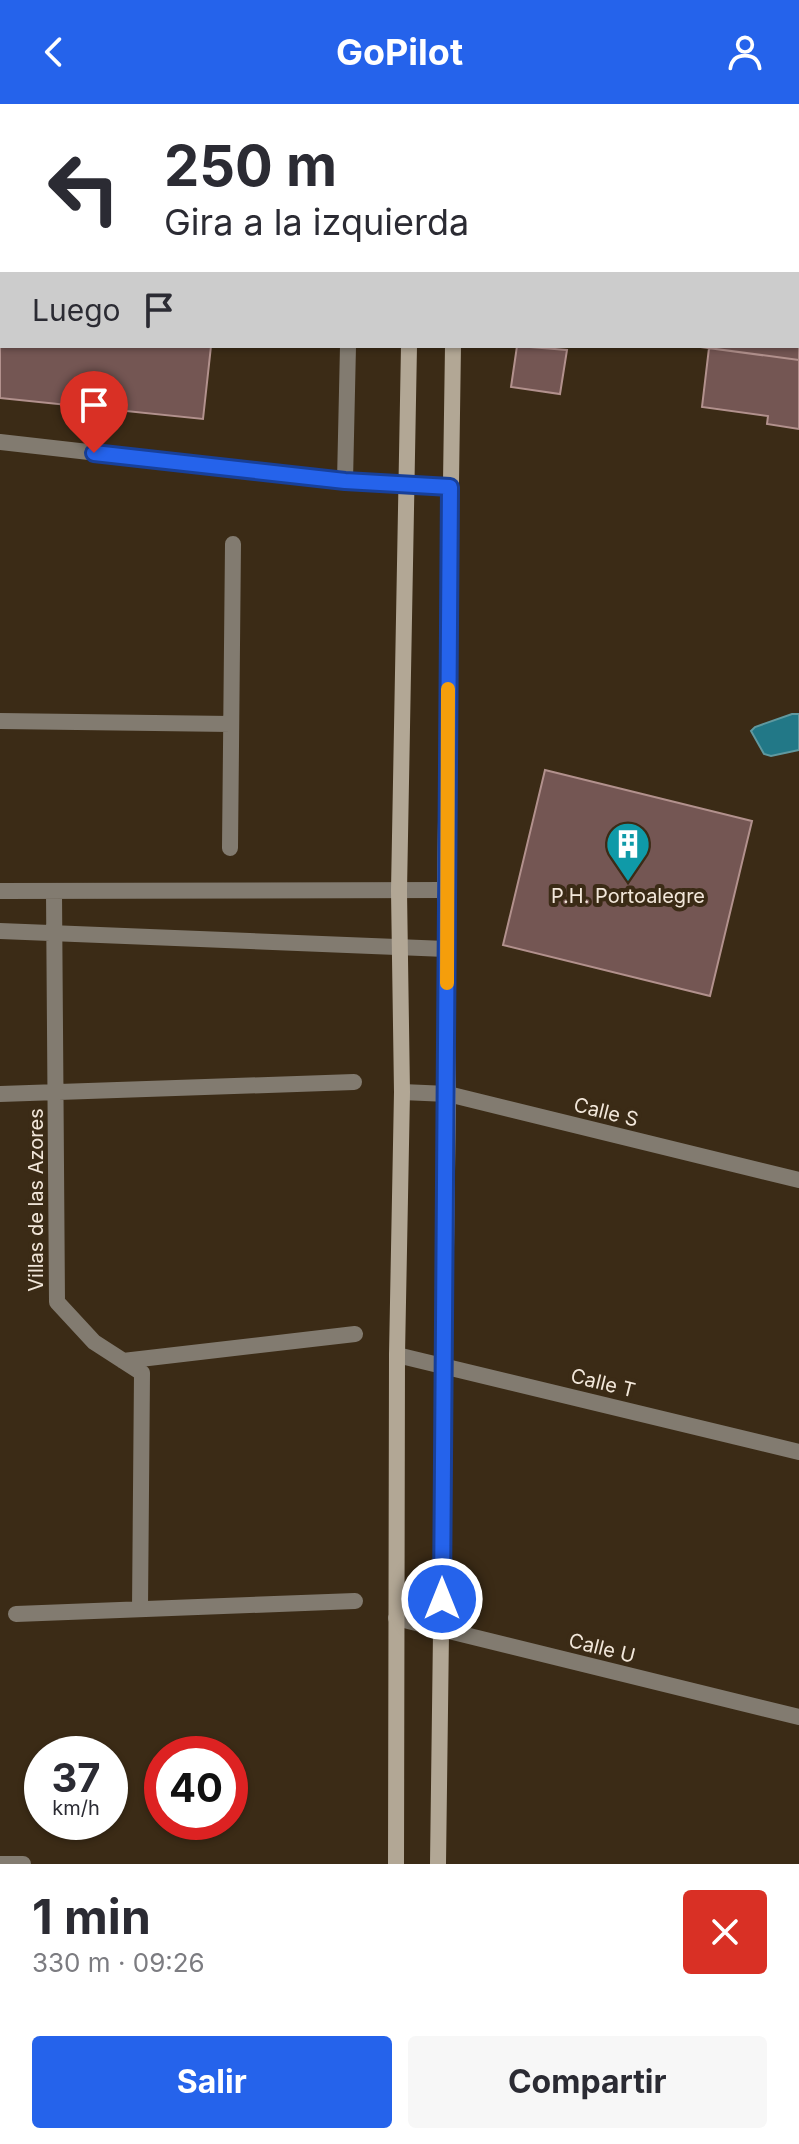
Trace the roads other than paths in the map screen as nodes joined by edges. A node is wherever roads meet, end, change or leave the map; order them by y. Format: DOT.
graph roads {
  1 [pos="348,348"];
  2 [pos="409,348"];
  3 [pos="453,348"];
  4 [pos="0,442"];
  5 [pos="345,481"];
  6 [pos="408,485"];
  7 [pos="450,487"];
  8 [pos="233,544"];
  9 [pos="0,721"];
  10 [pos="231,724"];
  11 [pos="230,848"];
  12 [pos="445,890"];
  13 [pos="0,891"];
  14 [pos="399,891"];
  15 [pos="54,893"];
  16 [pos="0,931"];
  17 [pos="54,931"];
  18 [pos="399,946"];
  19 [pos="446,949"];
  20 [pos="354,1082"];
  21 [pos="402,1092"];
  22 [pos="0,1094"];
  23 [pos="56,1094"];
  24 [pos="448,1094"];
  25 [pos="799,1180"];
  26 [pos="355,1334"];
  27 [pos="397,1355"];
  28 [pos="123,1361"];
  29 [pos="444,1365"];
  30 [pos="799,1452"];
  31 [pos="355,1601"];
  32 [pos="140,1609"];
  33 [pos="16,1614"];
  34 [pos="396,1618"];
  35 [pos="442,1629"];
  36 [pos="799,1717"];
  37 [pos="0,1864"];
  38 [pos="23,1864"];
  39 [pos="396,1864"];
  40 [pos="438,1864"];
  1 -- 5 [label="street"];
  2 -- 6 [label="street"];
  3 -- 7 [label="street"];
  4 -- 5 [label="street"];
  5 -- 6 [label="street"];
  6 -- 7 [label="street"];
  6 -- 14 [label="street"];
  7 -- 12 [label="street"];
  8 -- 10 [label="street"];
  9 -- 10 [label="street"];
  10 -- 11 [label="street"];
  12 -- 14 [label="street"];
  12 -- 19 [label="street"];
  13 -- 15 [label="street"];
  14 -- 15 [label="street"];
  14 -- 18 [label="street"];
  15 -- 17 [label="street, Villas de las Azores"];
  16 -- 17 [label="street"];
  17 -- 18 [label="street"];
  17 -- 23 [label="street, Villas de las Azores"];
  18 -- 19 [label="street"];
  18 -- 21 [label="street"];
  19 -- 24 [label="street"];
  20 -- 23 [label="street"];
  21 -- 24 [label="street, Calle S"];
  21 -- 27 [label="street"];
  22 -- 23 [label="street"];
  23 -- 28 [label="street, Villas de las Azores"];
  24 -- 25 [label="street, Calle S"];
  24 -- 29 [label="street"];
  26 -- 28 [label="street"];
  27 -- 29 [label="street, Calle T"];
  27 -- 34 [label="street"];
  28 -- 32 [label="street, Villas de las Azores"];
  29 -- 30 [label="street, Calle T"];
  29 -- 35 [label="street"];
  31 -- 32 [label="street"];
  32 -- 33 [label="street"];
  34 -- 35 [label="street, Calle U"];
  34 -- 39 [label="street"];
  35 -- 36 [label="street, Calle U"];
  35 -- 40 [label="street"];
  37 -- 38 [label="street"];
}
